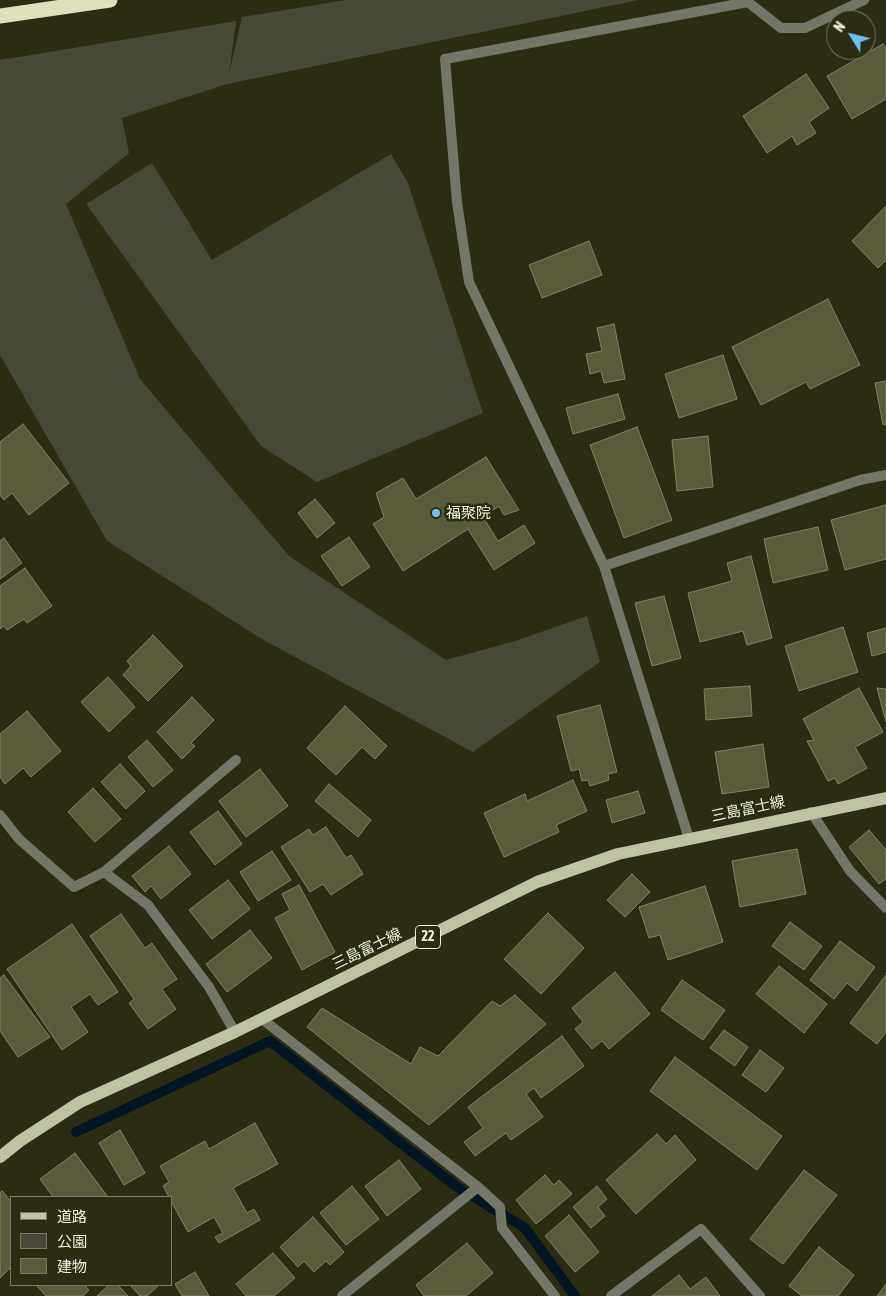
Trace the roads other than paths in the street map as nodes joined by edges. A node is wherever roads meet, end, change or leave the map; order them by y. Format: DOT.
graph roads {
  1 [pos="110,0"];
  2 [pos="864,0"];
  3 [pos="748,1"];
  4 [pos="0,16"];
  5 [pos="886,475"];
  6 [pos="604,566"];
  7 [pos="236,760"];
  8 [pos="886,798"];
  9 [pos="811,812"];
  10 [pos="0,815"];
  11 [pos="689,839"];
  12 [pos="104,872"];
  13 [pos="886,908"];
  14 [pos="262,1019"];
  15 [pos="235,1032"];
  16 [pos="0,1157"];
  17 [pos="478,1187"];
  18 [pos="342,1296"];
  19 [pos="555,1296"];
  20 [pos="611,1296"];
  21 [pos="760,1296"];
  1 -- 4 [label="highway"];
  2 -- 3 [label="street"];
  3 -- 6 [label="street"];
  5 -- 6 [label="street"];
  6 -- 11 [label="street"];
  7 -- 12 [label="street"];
  8 -- 9 [label="main road, 三島富士線 / 22"];
  9 -- 11 [label="main road, 三島富士線 / 22"];
  9 -- 13 [label="street"];
  10 -- 12 [label="street"];
  11 -- 14 [label="main road, 三島富士線 / 22"];
  12 -- 15 [label="street"];
  14 -- 15 [label="main road, 三島富士線 / 22"];
  14 -- 17 [label="street"];
  15 -- 16 [label="main road, 三島富士線 / 22"];
  17 -- 18 [label="street"];
  17 -- 19 [label="street"];
  20 -- 21 [label="street"];
}
